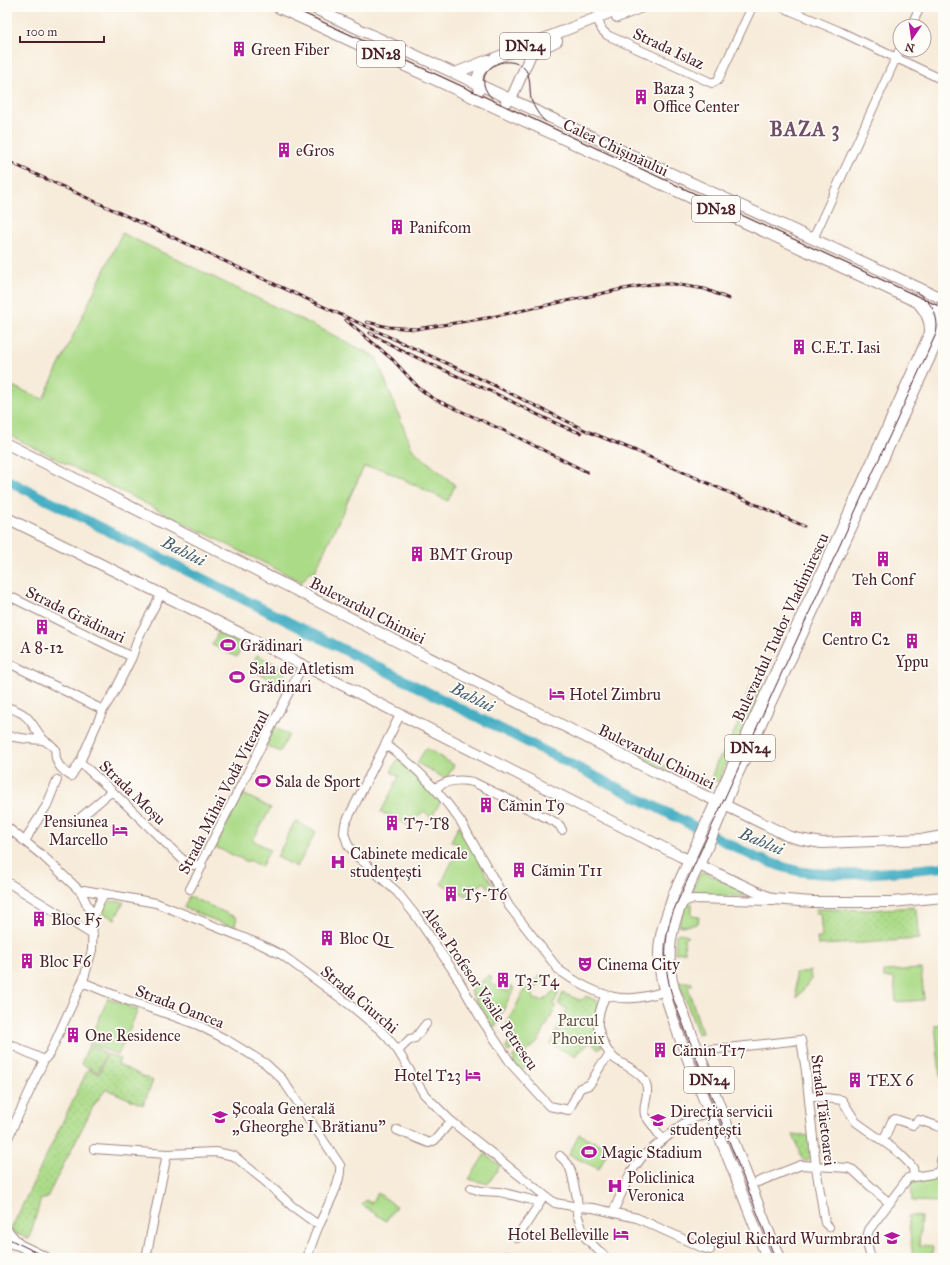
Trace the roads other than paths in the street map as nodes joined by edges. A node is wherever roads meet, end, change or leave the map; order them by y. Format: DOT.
graph roads {
  1 [pos="277,7"];
  2 [pos="311,7"];
  3 [pos="624,7"];
  4 [pos="642,7"];
  5 [pos="752,7"];
  6 [pos="782,7"];
  7 [pos="920,7"];
  8 [pos="915,18"];
  9 [pos="598,21"];
  10 [pos="892,56"];
  11 [pos="495,58"];
  12 [pos="896,58"];
  13 [pos="455,73"];
  14 [pos="943,80"];
  15 [pos="478,84"];
  16 [pos="511,99"];
  17 [pos="489,105"];
  18 [pos="813,239"];
  19 [pos="943,299"];
  20 [pos="918,302"];
  21 [pos="942,310"];
  22 [pos="943,329"];
  23 [pos="936,337"];
  24 [pos="7,444"];
  25 [pos="7,518"];
  26 [pos="161,594"];
  27 [pos="7,595"];
  28 [pos="132,657"];
  29 [pos="7,662"];
  30 [pos="303,665"];
  31 [pos="7,707"];
  32 [pos="103,710"];
  33 [pos="400,715"];
  34 [pos="7,736"];
  35 [pos="44,740"];
  36 [pos="385,744"];
  37 [pos="80,762"];
  38 [pos="57,780"];
  39 [pos="435,789"];
  40 [pos="112,791"];
  41 [pos="721,803"];
  42 [pos="80,818"];
  43 [pos="7,827"];
  44 [pos="562,830"];
  45 [pos="943,836"];
  46 [pos="25,842"];
  47 [pos="684,858"];
  48 [pos="200,865"];
  49 [pos="698,865"];
  50 [pos="7,882"];
  51 [pos="190,889"];
  52 [pos="81,892"];
  53 [pos="106,894"];
  54 [pos="943,897"];
  55 [pos="789,901"];
  56 [pos="680,906"];
  57 [pos="93,917"];
  58 [pos="93,935"];
  59 [pos="82,982"];
  60 [pos="674,989"];
  61 [pos="664,991"];
  62 [pos="605,996"];
  63 [pos="426,1024"];
  64 [pos="7,1043"];
  65 [pos="398,1051"];
  66 [pos="698,1052"];
  67 [pos="611,1054"];
  68 [pos="44,1060"];
  69 [pos="809,1096"];
  70 [pos="709,1111"];
  71 [pos="451,1121"];
  72 [pos="943,1128"];
  73 [pos="397,1130"];
  74 [pos="7,1140"];
  75 [pos="663,1140"];
  76 [pos="883,1141"];
  77 [pos="94,1149"];
  78 [pos="943,1153"];
  79 [pos="167,1154"];
  80 [pos="560,1156"];
  81 [pos="943,1165"];
  82 [pos="816,1167"];
  83 [pos="914,1176"];
  84 [pos="758,1182"];
  85 [pos="471,1188"];
  86 [pos="542,1199"];
  87 [pos="890,1203"];
  88 [pos="578,1211"];
  89 [pos="613,1212"];
  90 [pos="320,1224"];
  91 [pos="829,1227"];
  92 [pos="7,1231"];
  93 [pos="517,1238"];
  94 [pos="7,1242"];
  95 [pos="20,1245"];
  96 [pos="710,1250"];
  97 [pos="46,1258"];
  98 [pos="146,1258"];
  99 [pos="307,1258"];
  100 [pos="606,1258"];
  101 [pos="767,1258"];
  102 [pos="779,1258"];
  103 [pos="871,1258"];
  1 -- 17 [label="main road, Calea Chișinăului / DN28"];
  2 -- 13 [label="main road, Calea Chișinăului / DN28"];
  3 -- 9 [label="main road, DN24"];
  4 -- 9 [label="main road, DN24"];
  5 -- 9 [label="street, Strada Islaz"];
  6 -- 10 [label="street"];
  7 -- 8 [label="street"];
  9 -- 11 [label="main road, DN24"];
  9 -- 16 [label="main road, DN24"];
  11 -- 13 [label="main road, DN24"];
  11 -- 15 [label="main road, DN24"];
  12 -- 14 [label="street"];
  12 -- 18 [label="street"];
  13 -- 15 [label="main road, Calea Chișinăului / DN28"];
  15 -- 16 [label="main road, Calea Chișinăului / DN28"];
  15 -- 17 [label="main road"];
  16 -- 17 [label="main road"];
  16 -- 18 [label="main road, Calea Chișinăului / DN28"];
  17 -- 20 [label="main road, Calea Chișinăului / DN28"];
  18 -- 19 [label="main road, Calea Chișinăului / DN28"];
  20 -- 21 [label="main road, Calea Chișinăului / DN28"];
  20 -- 23 [label="main road"];
  21 -- 23 [label="main road, Bulevardul Tudor Vladimirescu / DN24"];
  22 -- 23 [label="main road, Bulevardul Tudor Vladimirescu / DN24"];
  23 -- 41 [label="main road, Bulevardul Tudor Vladimirescu / DN24"];
  24 -- 41 [label="main road, Bulevardul Chimiei"];
  25 -- 26 [label="main road"];
  26 -- 28 [label="street"];
  26 -- 30 [label="main road"];
  27 -- 28 [label="street, Strada Grădinari"];
  28 -- 32 [label="street"];
  29 -- 32 [label="street"];
  30 -- 33 [label="main road"];
  30 -- 48 [label="street, Strada Mihai Vodă Viteazul"];
  31 -- 35 [label="street, Strada Moșu"];
  32 -- 37 [label="street"];
  33 -- 36 [label="street, Aleea Profesor Vasile Petrescu"];
  33 -- 47 [label="main road"];
  34 -- 35 [label="street"];
  35 -- 37 [label="street, Strada Moșu"];
  36 -- 39 [label="street"];
  36 -- 67 [label="street, Aleea Profesor Vasile Petrescu"];
  37 -- 40 [label="street, Strada Moșu"];
  38 -- 46 [label="street"];
  39 -- 44 [label="street"];
  39 -- 62 [label="street"];
  40 -- 42 [label="street"];
  40 -- 48 [label="street, Strada Moșu"];
  41 -- 45 [label="main road, Bulevardul Chimiei"];
  41 -- 47 [label="main road, Bulevardul Tudor Vladimirescu / DN24"];
  41 -- 49 [label="main road, Bulevardul Tudor Vladimirescu / DN24"];
  43 -- 46 [label="street"];
  46 -- 52 [label="street"];
  47 -- 49 [label="main road"];
  47 -- 61 [label="main road, Bulevardul Tudor Vladimirescu / DN24"];
  48 -- 51 [label="street, Strada Mihai Vodă Viteazul"];
  49 -- 55 [label="main road"];
  49 -- 56 [label="main road, Bulevardul Tudor Vladimirescu / DN24"];
  50 -- 58 [label="street"];
  52 -- 53 [label="street, Strada Ciurchi"];
  52 -- 57 [label="street"];
  53 -- 57 [label="street"];
  53 -- 65 [label="street, Strada Ciurchi"];
  54 -- 55 [label="main road"];
  55 -- 56 [label="street"];
  56 -- 60 [label="main road, Bulevardul Tudor Vladimirescu / DN24"];
  57 -- 58 [label="street"];
  58 -- 59 [label="street"];
  59 -- 68 [label="street"];
  59 -- 90 [label="street, Strada Oancea"];
  60 -- 61 [label="street"];
  60 -- 66 [label="main road, Bulevardul Tudor Vladimirescu / DN24"];
  61 -- 62 [label="street"];
  61 -- 70 [label="main road, Bulevardul Tudor Vladimirescu / DN24"];
  62 -- 67 [label="street"];
  63 -- 65 [label="street"];
  64 -- 68 [label="street"];
  65 -- 71 [label="street, Strada Ciurchi"];
  66 -- 69 [label="street, Strada Tăietoarei"];
  66 -- 102 [label="main road, Bulevardul Tudor Vladimirescu / DN24"];
  67 -- 75 [label="street"];
  68 -- 74 [label="street"];
  69 -- 76 [label="street"];
  69 -- 82 [label="street, Strada Tăietoarei"];
  70 -- 75 [label="street"];
  70 -- 101 [label="main road, Bulevardul Tudor Vladimirescu / DN24"];
  71 -- 73 [label="street"];
  71 -- 86 [label="street, Strada Ciurchi"];
  72 -- 76 [label="street"];
  75 -- 89 [label="street"];
  76 -- 83 [label="street"];
  77 -- 79 [label="street"];
  78 -- 81 [label="street"];
  79 -- 90 [label="street"];
  79 -- 98 [label="street"];
  80 -- 88 [label="street"];
  81 -- 83 [label="street"];
  82 -- 84 [label="street"];
  82 -- 87 [label="street"];
  82 -- 91 [label="street, Strada Tăietoarei"];
  83 -- 87 [label="street"];
  85 -- 86 [label="street"];
  86 -- 88 [label="street, Strada Ciurchi"];
  86 -- 93 [label="street"];
  87 -- 103 [label="street"];
  88 -- 89 [label="street, Strada Ciurchi"];
  88 -- 100 [label="street"];
  89 -- 96 [label="street, Strada Ciurchi"];
  90 -- 99 [label="street, Strada Oancea"];
  92 -- 95 [label="main road"];
  94 -- 95 [label="main road"];
  95 -- 97 [label="main road"];
}
